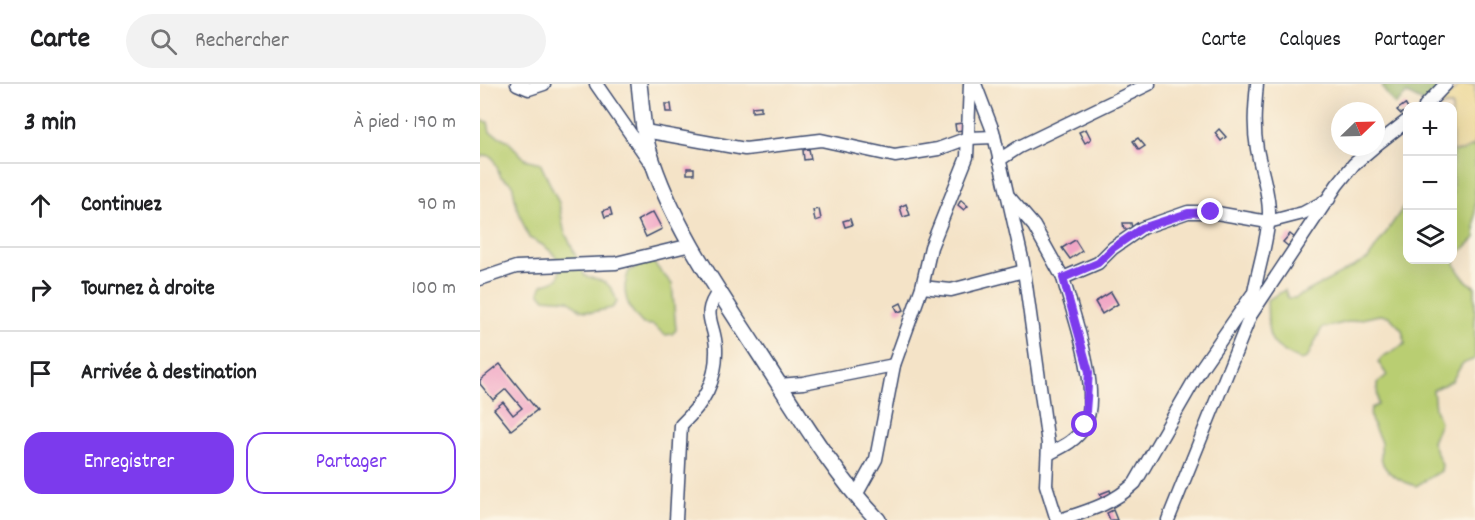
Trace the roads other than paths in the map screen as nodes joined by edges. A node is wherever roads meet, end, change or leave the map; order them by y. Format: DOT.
graph roads {
  1 [pos="517,84"];
  2 [pos="544,84"];
  3 [pos="596,84"];
  4 [pos="639,84"];
  5 [pos="973,84"];
  6 [pos="1149,84"];
  7 [pos="1257,84"];
  8 [pos="1446,84"];
  9 [pos="1429,102"];
  10 [pos="1403,123"];
  11 [pos="645,131"];
  12 [pos="994,137"];
  13 [pos="968,138"];
  14 [pos="1385,138"];
  15 [pos="1363,156"];
  16 [pos="999,160"];
  17 [pos="654,168"];
  18 [pos="1008,195"];
  19 [pos="1329,199"];
  20 [pos="1268,222"];
  21 [pos="691,245"];
  22 [pos="1024,271"];
  23 [pos="1063,278"];
  24 [pos="480,279"];
  25 [pos="922,287"];
  26 [pos="719,291"];
  27 [pos="1252,294"];
  28 [pos="1251,314"];
  29 [pos="894,365"];
  30 [pos="779,385"];
  31 [pos="1048,454"];
  32 [pos="856,495"];
  33 [pos="676,520"];
  34 [pos="878,520"];
  35 [pos="1058,520"];
  36 [pos="1168,520"];
  1 -- 2 [label="street"];
  3 -- 17 [label="street"];
  4 -- 11 [label="street"];
  5 -- 12 [label="street"];
  5 -- 13 [label="street"];
  6 -- 16 [label="street"];
  7 -- 20 [label="street"];
  8 -- 9 [label="street"];
  10 -- 14 [label="street"];
  11 -- 13 [label="street"];
  11 -- 17 [label="street"];
  12 -- 13 [label="street"];
  12 -- 16 [label="street"];
  13 -- 25 [label="street"];
  15 -- 19 [label="street"];
  16 -- 18 [label="street"];
  17 -- 21 [label="street"];
  18 -- 22 [label="street"];
  18 -- 23 [label="street"];
  19 -- 20 [label="street"];
  19 -- 28 [label="street"];
  20 -- 23 [label="street"];
  20 -- 27 [label="street"];
  21 -- 24 [label="street"];
  21 -- 26 [label="street"];
  22 -- 25 [label="street"];
  22 -- 31 [label="street"];
  23 -- 31 [label="street"];
  25 -- 29 [label="street"];
  26 -- 30 [label="street"];
  26 -- 33 [label="street"];
  27 -- 28 [label="street"];
  27 -- 35 [label="street"];
  28 -- 36 [label="street"];
  29 -- 30 [label="street"];
  29 -- 32 [label="street"];
  30 -- 32 [label="street"];
  31 -- 35 [label="street"];
  32 -- 34 [label="street"];
}
